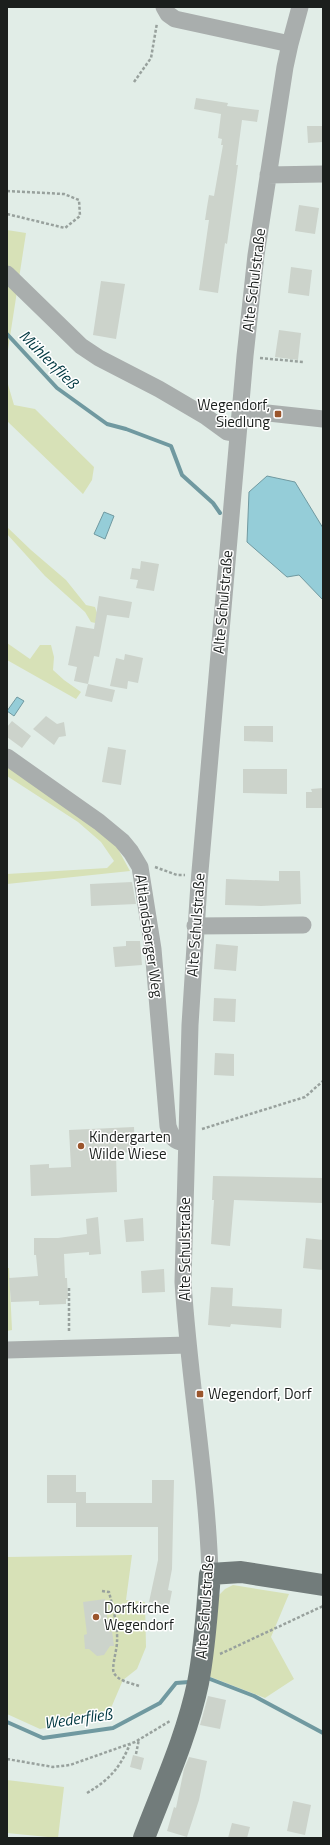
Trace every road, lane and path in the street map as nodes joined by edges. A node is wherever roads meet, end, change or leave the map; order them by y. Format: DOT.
graph roads {
  1 [pos="300,7"];
  2 [pos="161,13"];
  3 [pos="290,44"];
  4 [pos="134,82"];
  5 [pos="323,174"];
  6 [pos="268,175"];
  7 [pos="7,191"];
  8 [pos="7,214"];
  9 [pos="7,274"];
  10 [pos="258,358"];
  11 [pos="303,362"];
  12 [pos="240,410"];
  13 [pos="323,419"];
  14 [pos="238,434"];
  15 [pos="7,756"];
  16 [pos="140,867"];
  17 [pos="199,876"];
  18 [pos="302,925"];
  19 [pos="195,926"];
  20 [pos="323,1081"];
  21 [pos="191,1137"];
  22 [pos="69,1288"];
  23 [pos="188,1345"];
  24 [pos="69,1347"];
  25 [pos="7,1350"];
  26 [pos="210,1574"];
  27 [pos="323,1585"];
  28 [pos="102,1591"];
  29 [pos="323,1606"];
  30 [pos="216,1655"];
  31 [pos="139,1686"];
  32 [pos="189,1716"];
  33 [pos="139,1739"];
  34 [pos="130,1744"];
  35 [pos="136,1754"];
  36 [pos="7,1759"];
  37 [pos="87,1793"];
  38 [pos="144,1838"];
  1 -- 3 [label="street, Alte Schulstraße"];
  2 -- 3 [label="street"];
  2 -- 4 [label="path"];
  3 -- 6 [label="street, Alte Schulstraße"];
  5 -- 6 [label="street"];
  6 -- 12 [label="street, Alte Schulstraße"];
  7 -- 8 [label="path"];
  9 -- 14 [label="street"];
  10 -- 11 [label="path"];
  12 -- 13 [label="street"];
  12 -- 14 [label="street, Alte Schulstraße"];
  14 -- 17 [label="street, Alte Schulstraße"];
  15 -- 16 [label="street, Altlandsberger Weg"];
  16 -- 17 [label="path"];
  16 -- 21 [label="street, Altlandsberger Weg"];
  17 -- 19 [label="street, Alte Schulstraße"];
  18 -- 19 [label="street"];
  19 -- 21 [label="street, Alte Schulstraße"];
  20 -- 21 [label="path"];
  21 -- 23 [label="street, Alte Schulstraße"];
  22 -- 24 [label="path"];
  23 -- 24 [label="street"];
  23 -- 26 [label="street, Alte Schulstraße"];
  24 -- 25 [label="street"];
  26 -- 27 [label="main road"];
  26 -- 32 [label="main road, Alte Schulstraße"];
  28 -- 31 [label="path"];
  29 -- 30 [label="path"];
  32 -- 33 [label="path"];
  32 -- 38 [label="main road, Alte Schulstraße"];
  33 -- 34 [label="path"];
  33 -- 35 [label="path"];
  34 -- 36 [label="path"];
  34 -- 37 [label="path"];
}
